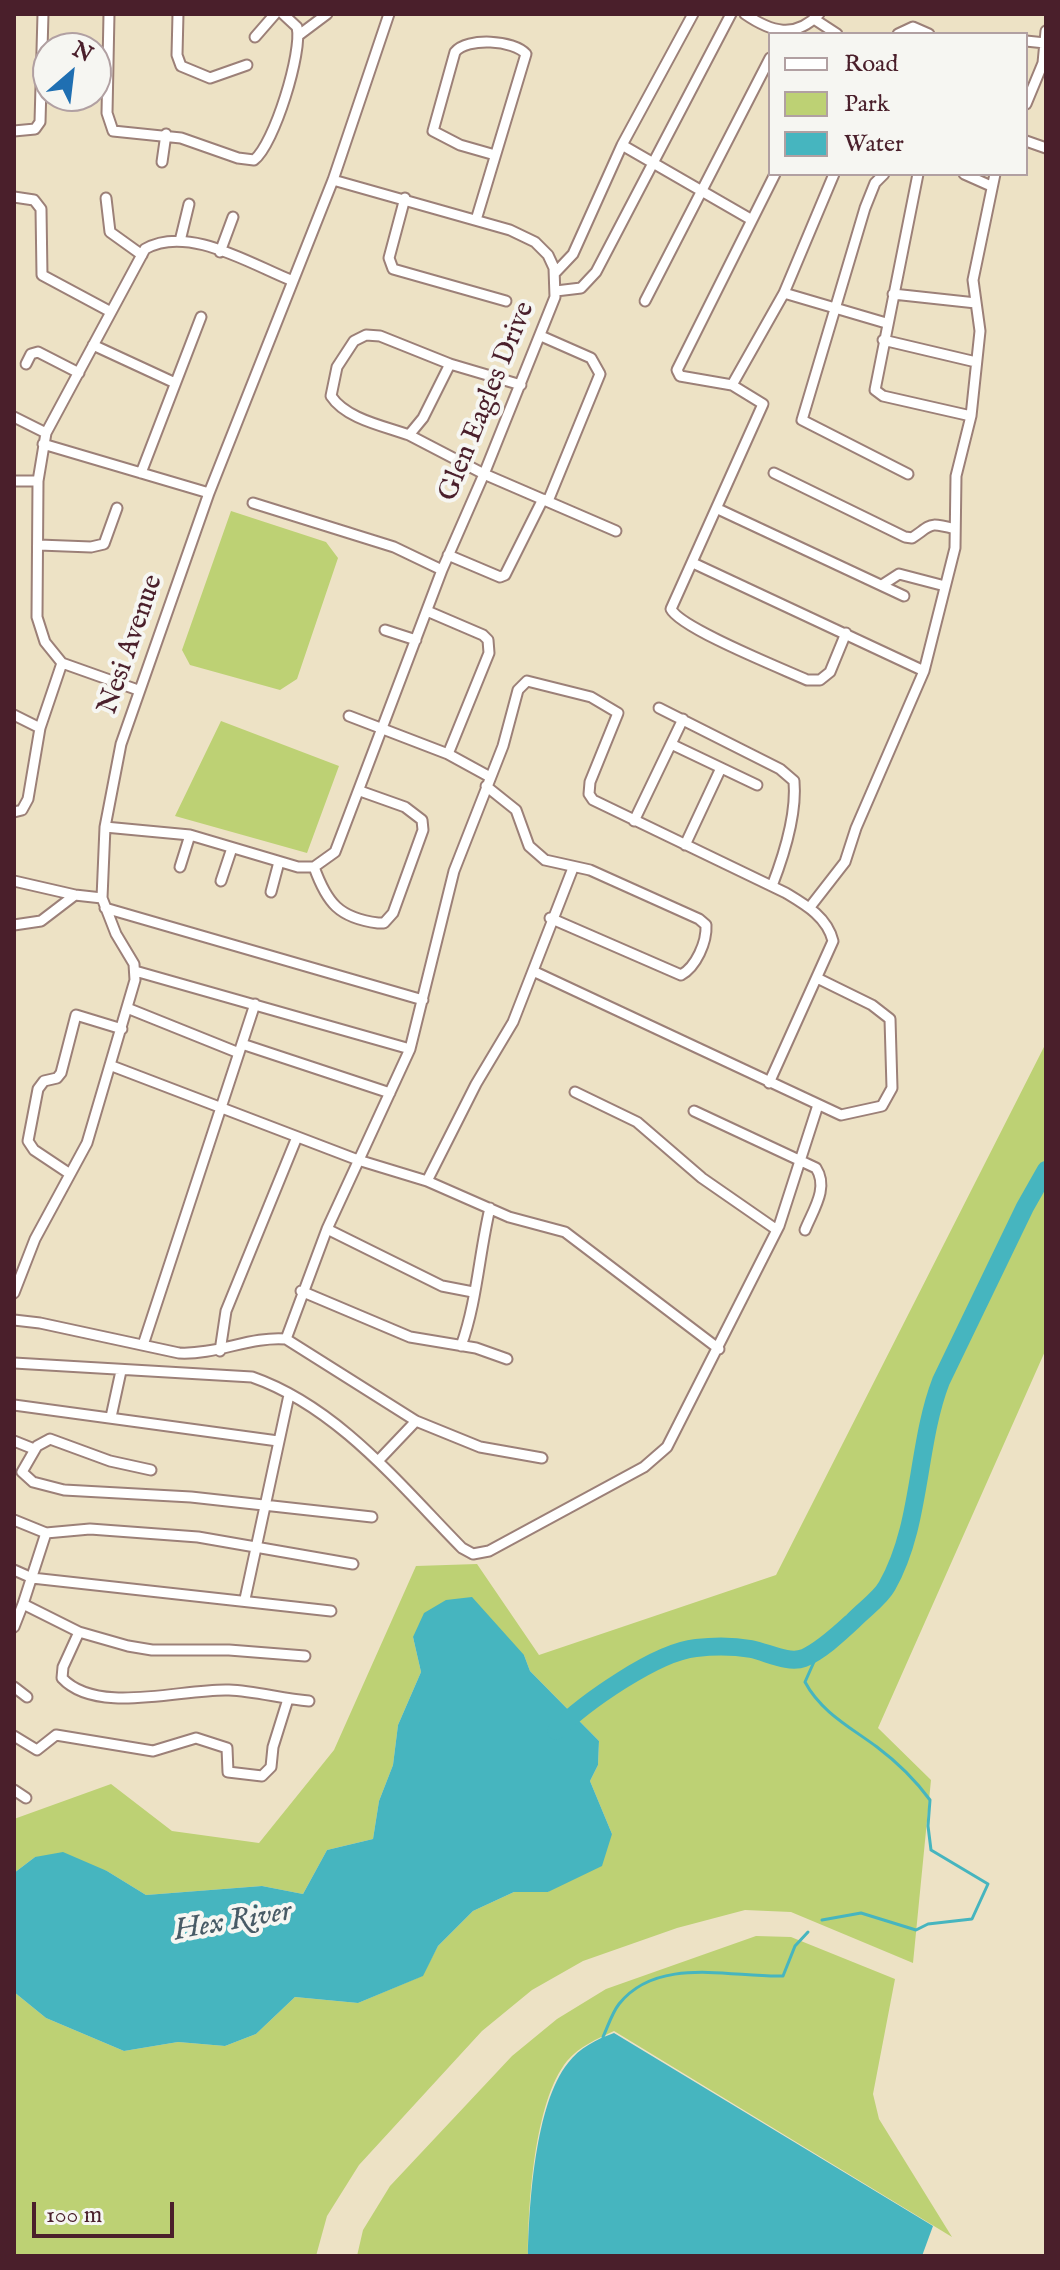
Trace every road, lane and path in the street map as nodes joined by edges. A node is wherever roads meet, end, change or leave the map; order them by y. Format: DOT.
graph roads {
  1 [pos="43,14"];
  2 [pos="109,14"];
  3 [pos="178,14"];
  4 [pos="275,14"];
  5 [pos="283,14"];
  6 [pos="327,14"];
  7 [pos="389,14"];
  8 [pos="693,14"];
  9 [pos="731,14"];
  10 [pos="745,14"];
  11 [pos="816,16"];
  12 [pos="1046,31"];
  13 [pos="781,32"];
  14 [pos="785,32"];
  15 [pos="835,32"];
  16 [pos="902,32"];
  17 [pos="924,32"];
  18 [pos="299,35"];
  19 [pos="255,37"];
  20 [pos="1045,43"];
  21 [pos="768,62"];
  22 [pos="247,65"];
  23 [pos="1028,99"];
  24 [pos="14,131"];
  25 [pos="166,134"];
  26 [pos="622,145"];
  27 [pos="495,155"];
  28 [pos="162,162"];
  29 [pos="653,162"];
  30 [pos="774,176"];
  31 [pos="833,176"];
  32 [pos="882,176"];
  33 [pos="918,176"];
  34 [pos="968,176"];
  35 [pos="994,176"];
  36 [pos="333,180"];
  37 [pos="991,186"];
  38 [pos="701,191"];
  39 [pos="14,197"];
  40 [pos="106,198"];
  41 [pos="405,198"];
  42 [pos="189,204"];
  43 [pos="233,217"];
  44 [pos="476,220"];
  45 [pos="752,220"];
  46 [pos="180,241"];
  47 [pos="220,252"];
  48 [pos="142,255"];
  49 [pos="555,273"];
  50 [pos="293,281"];
  51 [pos="556,291"];
  52 [pos="784,293"];
  53 [pos="893,294"];
  54 [pos="506,301"];
  55 [pos="645,301"];
  56 [pos="976,303"];
  57 [pos="835,310"];
  58 [pos="111,312"];
  59 [pos="201,317"];
  60 [pos="886,323"];
  61 [pos="541,336"];
  62 [pos="883,340"];
  63 [pos="93,345"];
  64 [pos="976,362"];
  65 [pos="26,364"];
  66 [pos="450,364"];
  67 [pos="79,373"];
  68 [pos="173,382"];
  69 [pos="521,385"];
  70 [pos="732,385"];
  71 [pos="971,416"];
  72 [pos="14,417"];
  73 [pos="46,433"];
  74 [pos="409,435"];
  75 [pos="43,444"];
  76 [pos="141,473"];
  77 [pos="774,473"];
  78 [pos="484,474"];
  79 [pos="908,474"];
  80 [pos="14,481"];
  81 [pos="38,481"];
  82 [pos="209,493"];
  83 [pos="546,500"];
  84 [pos="253,503"];
  85 [pos="117,508"];
  86 [pos="718,509"];
  87 [pos="955,529"];
  88 [pos="616,531"];
  89 [pos="39,545"];
  90 [pos="448,555"];
  91 [pos="693,563"];
  92 [pos="442,570"];
  93 [pos="882,585"];
  94 [pos="945,586"];
  95 [pos="904,596"];
  96 [pos="427,611"];
  97 [pos="385,630"];
  98 [pos="846,633"];
  99 [pos="416,640"];
  100 [pos="62,663"];
  101 [pos="924,671"];
  102 [pos="138,690"];
  103 [pos="659,708"];
  104 [pos="14,715"];
  105 [pos="349,716"];
  106 [pos="683,719"];
  107 [pos="40,728"];
  108 [pos="383,729"];
  109 [pos="671,744"];
  110 [pos="448,754"];
  111 [pos="721,768"];
  112 [pos="488,781"];
  113 [pos="757,785"];
  114 [pos="360,791"];
  115 [pos="14,812"];
  116 [pos="634,821"];
  117 [pos="105,827"];
  118 [pos="190,835"];
  119 [pos="685,845"];
  120 [pos="232,848"];
  121 [pos="279,862"];
  122 [pos="180,867"];
  123 [pos="314,867"];
  124 [pos="573,868"];
  125 [pos="14,881"];
  126 [pos="221,881"];
  127 [pos="772,886"];
  128 [pos="271,892"];
  129 [pos="75,895"];
  130 [pos="104,903"];
  131 [pos="810,907"];
  132 [pos="550,918"];
  133 [pos="14,925"];
  134 [pos="135,971"];
  135 [pos="533,971"];
  136 [pos="817,978"];
  137 [pos="423,1000"];
  138 [pos="255,1004"];
  139 [pos="127,1008"];
  140 [pos="122,1029"];
  141 [pos="241,1049"];
  142 [pos="410,1049"];
  143 [pos="112,1066"];
  144 [pos="769,1083"];
  145 [pos="575,1092"];
  146 [pos="390,1093"];
  147 [pos="818,1105"];
  148 [pos="223,1108"];
  149 [pos="694,1111"];
  150 [pos="297,1137"];
  151 [pos="802,1158"];
  152 [pos="358,1160"];
  153 [pos="70,1174"];
  154 [pos="427,1181"];
  155 [pos="490,1208"];
  156 [pos="327,1229"];
  157 [pos="777,1230"];
  158 [pos="805,1230"];
  159 [pos="301,1291"];
  160 [pos="473,1292"];
  161 [pos="14,1293"];
  162 [pos="14,1320"];
  163 [pos="286,1339"];
  164 [pos="143,1345"];
  165 [pos="461,1346"];
  166 [pos="719,1349"];
  167 [pos="220,1351"];
  168 [pos="507,1359"];
  169 [pos="14,1363"];
  170 [pos="121,1371"];
  171 [pos="289,1395"];
  172 [pos="14,1405"];
  173 [pos="111,1417"];
  174 [pos="416,1421"];
  175 [pos="14,1441"];
  176 [pos="278,1441"];
  177 [pos="34,1449"];
  178 [pos="542,1458"];
  179 [pos="378,1461"];
  180 [pos="151,1470"];
  181 [pos="265,1507"];
  182 [pos="372,1517"];
  183 [pos="14,1520"];
  184 [pos="46,1533"];
  185 [pos="254,1547"];
  186 [pos="353,1564"];
  187 [pos="14,1570"];
  188 [pos="32,1578"];
  189 [pos="245,1599"];
  190 [pos="23,1604"];
  191 [pos="331,1611"];
  192 [pos="14,1627"];
  193 [pos="79,1632"];
  194 [pos="305,1656"];
  195 [pos="14,1687"];
  196 [pos="27,1697"];
  197 [pos="288,1699"];
  198 [pos="309,1701"];
  199 [pos="14,1736"];
  200 [pos="14,1790"];
  201 [pos="26,1798"];
  1 -- 24 [label="street"];
  2 -- 25 [label="street"];
  3 -- 22 [label="street"];
  4 -- 19 [label="street"];
  5 -- 18 [label="street"];
  6 -- 18 [label="street"];
  7 -- 36 [label="street, Nesi Avenue"];
  8 -- 26 [label="street"];
  9 -- 29 [label="street"];
  10 -- 13 [label="street"];
  11 -- 14 [label="street"];
  11 -- 15 [label="street"];
  12 -- 20 [label="street"];
  16 -- 17 [label="street"];
  18 -- 25 [label="street"];
  20 -- 23 [label="street"];
  21 -- 38 [label="street"];
  25 -- 28 [label="street"];
  26 -- 29 [label="street"];
  26 -- 49 [label="street"];
  27 -- 27 [label="street"];
  27 -- 44 [label="street"];
  29 -- 38 [label="street"];
  29 -- 51 [label="street"];
  30 -- 45 [label="street"];
  31 -- 52 [label="street"];
  32 -- 57 [label="street"];
  33 -- 53 [label="street"];
  34 -- 37 [label="street"];
  35 -- 37 [label="street"];
  36 -- 41 [label="street, Glen Eagles Drive"];
  36 -- 50 [label="street, Nesi Avenue"];
  37 -- 56 [label="street"];
  38 -- 45 [label="street"];
  38 -- 55 [label="street"];
  39 -- 58 [label="street"];
  40 -- 48 [label="street"];
  41 -- 44 [label="street, Glen Eagles Drive"];
  41 -- 54 [label="street"];
  42 -- 46 [label="street"];
  43 -- 47 [label="street"];
  44 -- 49 [label="street, Glen Eagles Drive"];
  45 -- 70 [label="street"];
  46 -- 47 [label="street"];
  46 -- 48 [label="street"];
  47 -- 50 [label="street"];
  48 -- 58 [label="street"];
  49 -- 51 [label="street, Glen Eagles Drive"];
  50 -- 82 [label="street, Nesi Avenue"];
  51 -- 61 [label="street, Glen Eagles Drive"];
  52 -- 57 [label="street"];
  52 -- 70 [label="street"];
  53 -- 56 [label="street"];
  53 -- 60 [label="street"];
  56 -- 64 [label="street"];
  57 -- 60 [label="street"];
  57 -- 79 [label="street"];
  58 -- 63 [label="street"];
  59 -- 68 [label="street"];
  60 -- 62 [label="street"];
  61 -- 69 [label="street, Glen Eagles Drive"];
  61 -- 83 [label="street"];
  62 -- 64 [label="street"];
  62 -- 71 [label="street"];
  63 -- 67 [label="street"];
  63 -- 68 [label="street"];
  64 -- 71 [label="street"];
  65 -- 67 [label="street"];
  66 -- 69 [label="street"];
  66 -- 74 [label="street"];
  66 -- 74 [label="street"];
  67 -- 73 [label="street"];
  68 -- 76 [label="street"];
  69 -- 78 [label="street, Glen Eagles Drive"];
  70 -- 86 [label="street"];
  71 -- 87 [label="street"];
  72 -- 73 [label="street"];
  73 -- 75 [label="street"];
  74 -- 78 [label="street"];
  75 -- 76 [label="street"];
  75 -- 81 [label="street"];
  76 -- 82 [label="street"];
  77 -- 87 [label="street"];
  78 -- 83 [label="street"];
  78 -- 90 [label="street, Glen Eagles Drive"];
  80 -- 81 [label="street"];
  81 -- 89 [label="street"];
  82 -- 102 [label="street, Nesi Avenue"];
  83 -- 88 [label="street"];
  83 -- 90 [label="street"];
  84 -- 92 [label="street"];
  85 -- 89 [label="street"];
  86 -- 91 [label="street"];
  86 -- 93 [label="street"];
  87 -- 94 [label="street"];
  89 -- 100 [label="street"];
  90 -- 92 [label="street, Glen Eagles Drive"];
  91 -- 98 [label="street"];
  91 -- 98 [label="street"];
  92 -- 96 [label="street, Glen Eagles Drive"];
  93 -- 94 [label="street"];
  93 -- 95 [label="street"];
  94 -- 101 [label="street"];
  96 -- 99 [label="street, Glen Eagles Drive"];
  96 -- 110 [label="street"];
  97 -- 99 [label="street"];
  98 -- 101 [label="street"];
  99 -- 108 [label="street, Glen Eagles Drive"];
  100 -- 102 [label="street"];
  100 -- 107 [label="street"];
  101 -- 131 [label="street"];
  102 -- 117 [label="street, Nesi Avenue"];
  103 -- 106 [label="street"];
  104 -- 107 [label="street"];
  105 -- 108 [label="street"];
  106 -- 109 [label="street"];
  106 -- 127 [label="street"];
  107 -- 115 [label="street"];
  108 -- 110 [label="street"];
  108 -- 114 [label="street, Glen Eagles Drive"];
  109 -- 111 [label="street"];
  109 -- 116 [label="street"];
  110 -- 112 [label="street"];
  111 -- 113 [label="street"];
  111 -- 119 [label="street"];
  112 -- 116 [label="street"];
  112 -- 124 [label="street"];
  112 -- 137 [label="street"];
  114 -- 123 [label="street, Glen Eagles Drive"];
  114 -- 123 [label="street"];
  116 -- 119 [label="street"];
  117 -- 118 [label="street"];
  117 -- 130 [label="street, Nesi Avenue"];
  118 -- 120 [label="street"];
  118 -- 122 [label="street"];
  119 -- 127 [label="street"];
  120 -- 121 [label="street"];
  120 -- 126 [label="street"];
  121 -- 123 [label="street"];
  121 -- 128 [label="street"];
  124 -- 132 [label="street"];
  124 -- 132 [label="street"];
  125 -- 129 [label="street"];
  127 -- 131 [label="street"];
  129 -- 130 [label="street"];
  129 -- 133 [label="street"];
  130 -- 134 [label="street, Nesi Avenue"];
  130 -- 137 [label="street"];
  131 -- 136 [label="street"];
  132 -- 135 [label="street"];
  134 -- 138 [label="street"];
  134 -- 139 [label="street"];
  135 -- 144 [label="street"];
  135 -- 154 [label="street"];
  136 -- 144 [label="street"];
  136 -- 147 [label="street"];
  137 -- 142 [label="street"];
  138 -- 141 [label="street"];
  138 -- 142 [label="street"];
  139 -- 140 [label="street"];
  139 -- 141 [label="street"];
  140 -- 143 [label="street"];
  140 -- 153 [label="street"];
  141 -- 146 [label="street"];
  141 -- 148 [label="street"];
  142 -- 146 [label="street"];
  143 -- 148 [label="street"];
  143 -- 153 [label="street"];
  144 -- 147 [label="street"];
  145 -- 157 [label="street"];
  146 -- 152 [label="street"];
  147 -- 151 [label="street"];
  148 -- 150 [label="street"];
  148 -- 164 [label="street"];
  149 -- 151 [label="street"];
  150 -- 152 [label="street"];
  150 -- 167 [label="street"];
  151 -- 157 [label="street"];
  151 -- 158 [label="street"];
  152 -- 154 [label="street"];
  152 -- 156 [label="street"];
  153 -- 161 [label="street"];
  154 -- 155 [label="street"];
  155 -- 160 [label="street"];
  155 -- 166 [label="street"];
  156 -- 159 [label="street"];
  156 -- 160 [label="street"];
  157 -- 166 [label="street"];
  159 -- 163 [label="street"];
  159 -- 165 [label="street"];
  160 -- 165 [label="street"];
  162 -- 164 [label="street"];
  163 -- 167 [label="street"];
  163 -- 174 [label="street"];
  164 -- 167 [label="street"];
  165 -- 168 [label="street"];
  166 -- 179 [label="street"];
  169 -- 170 [label="street"];
  170 -- 171 [label="street"];
  170 -- 173 [label="street"];
  171 -- 176 [label="street"];
  171 -- 179 [label="street"];
  172 -- 173 [label="street"];
  173 -- 176 [label="street"];
  174 -- 178 [label="street"];
  174 -- 179 [label="street"];
  175 -- 177 [label="street"];
  176 -- 181 [label="street"];
  177 -- 180 [label="street"];
  177 -- 181 [label="street"];
  181 -- 182 [label="street"];
  181 -- 185 [label="street"];
  183 -- 184 [label="street"];
  184 -- 185 [label="street"];
  184 -- 188 [label="street"];
  185 -- 186 [label="street"];
  185 -- 189 [label="street"];
  187 -- 188 [label="street"];
  188 -- 189 [label="street"];
  188 -- 190 [label="street"];
  189 -- 191 [label="street"];
  190 -- 192 [label="street"];
  190 -- 193 [label="street"];
  193 -- 194 [label="street"];
  193 -- 197 [label="street"];
  195 -- 196 [label="street"];
  197 -- 198 [label="street"];
  197 -- 199 [label="street"];
  200 -- 201 [label="street"];
}
